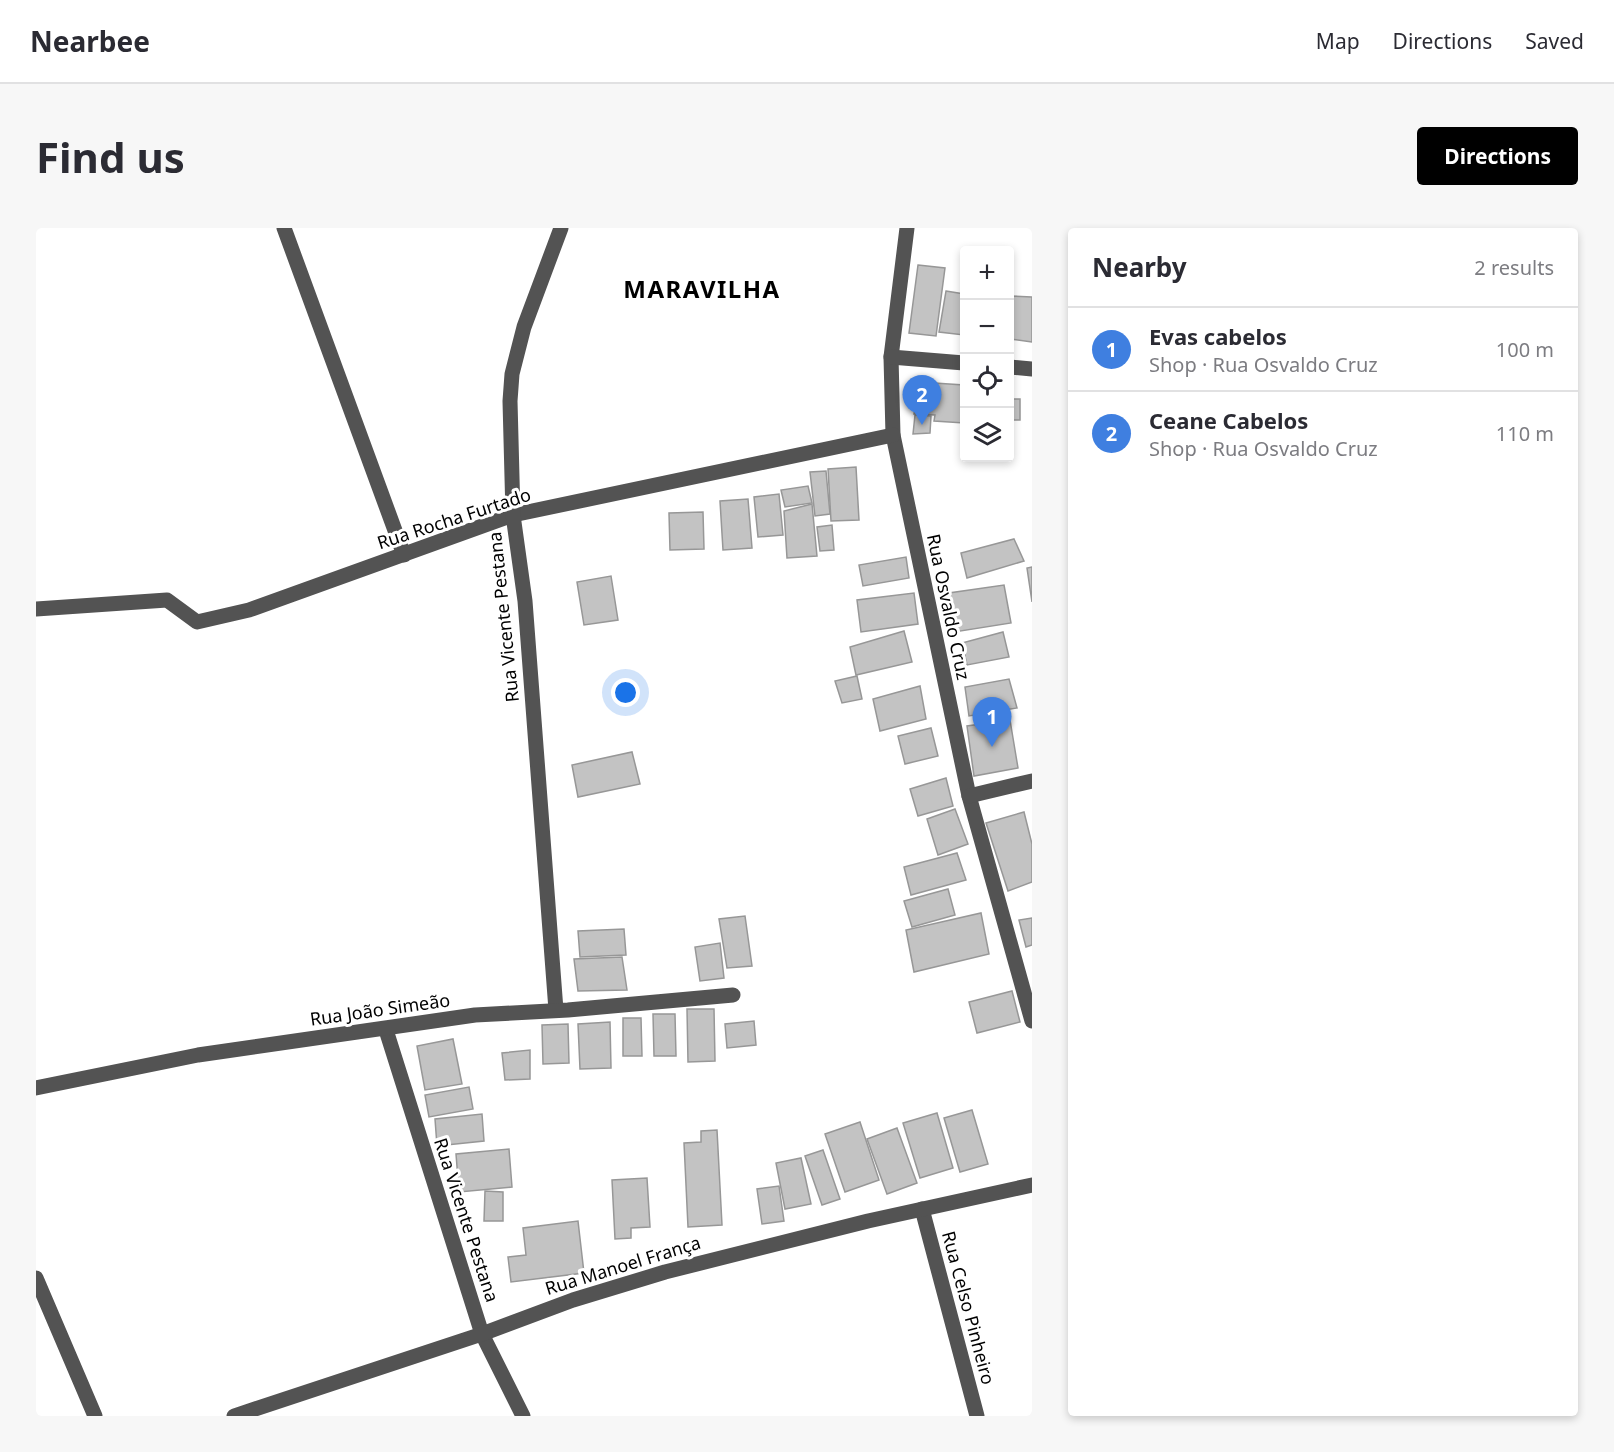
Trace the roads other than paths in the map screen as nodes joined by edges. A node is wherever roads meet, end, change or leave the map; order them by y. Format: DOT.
graph roads {
  1 [pos="284,228"];
  2 [pos="561,228"];
  3 [pos="907,228"];
  4 [pos="891,357"];
  5 [pos="960,363"];
  6 [pos="1014,367"];
  7 [pos="1032,369"];
  8 [pos="893,435"];
  9 [pos="513,515"];
  10 [pos="404,555"];
  11 [pos="36,609"];
  12 [pos="1032,782"];
  13 [pos="969,795"];
  14 [pos="733,995"];
  15 [pos="556,1010"];
  16 [pos="1032,1021"];
  17 [pos="386,1030"];
  18 [pos="36,1088"];
  19 [pos="1032,1185"];
  20 [pos="922,1209"];
  21 [pos="36,1278"];
  22 [pos="482,1334"];
  23 [pos="95,1416"];
  24 [pos="234,1416"];
  25 [pos="523,1416"];
  26 [pos="977,1416"];
  1 -- 10 [label="street"];
  2 -- 9 [label="street, Rua Vicente Pestana"];
  3 -- 4 [label="street, Rua Osvaldo Cruz"];
  4 -- 5 [label="street"];
  4 -- 8 [label="street, Rua Osvaldo Cruz"];
  6 -- 7 [label="street"];
  8 -- 9 [label="street, Rua Rocha Furtado"];
  8 -- 13 [label="street, Rua Osvaldo Cruz"];
  9 -- 10 [label="street, Rua Rocha Furtado"];
  9 -- 15 [label="street, Rua Vicente Pestana"];
  10 -- 11 [label="street, Rua Rocha Furtado"];
  12 -- 13 [label="street"];
  13 -- 16 [label="street, Rua Osvaldo Cruz"];
  14 -- 15 [label="street, Rua João Simeão"];
  15 -- 17 [label="street, Rua João Simeão"];
  17 -- 18 [label="street, Rua João Simeão"];
  17 -- 22 [label="street, Rua Vicente Pestana"];
  19 -- 20 [label="street, Rua Manoel França"];
  20 -- 22 [label="street, Rua Manoel França"];
  20 -- 26 [label="street, Rua Celso Pinheiro"];
  21 -- 23 [label="street"];
  22 -- 24 [label="street, Rua Manoel França"];
  22 -- 25 [label="street, Rua Vicente Pestana"];
}
